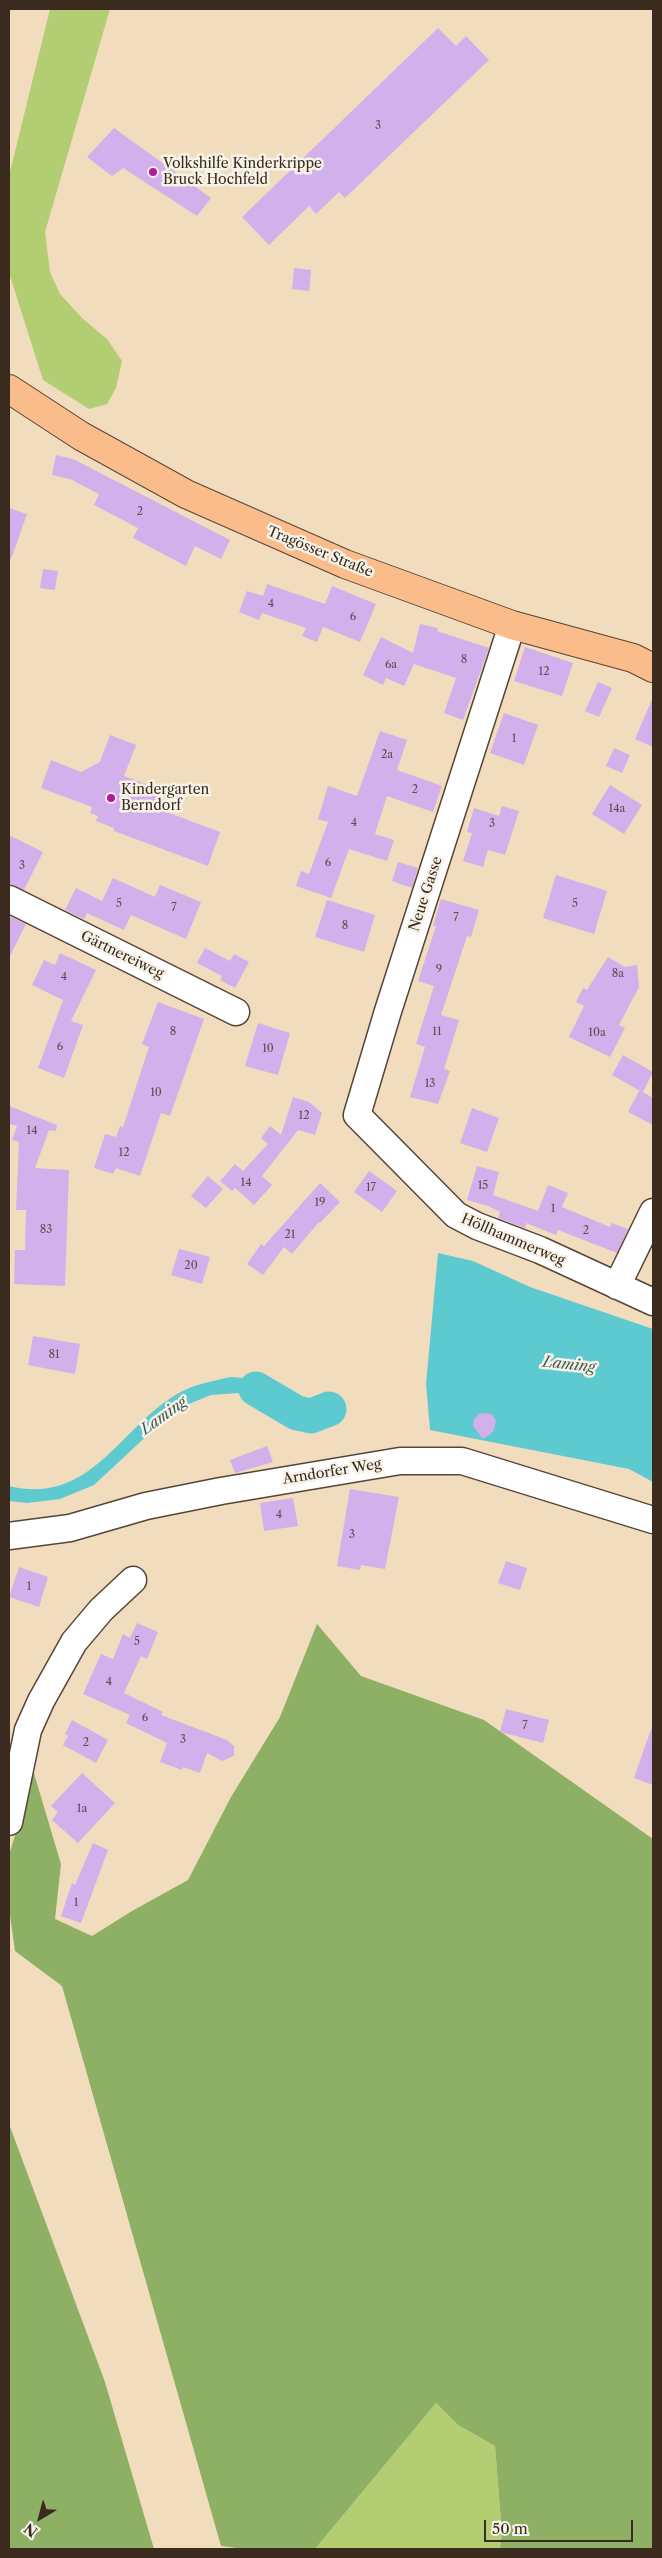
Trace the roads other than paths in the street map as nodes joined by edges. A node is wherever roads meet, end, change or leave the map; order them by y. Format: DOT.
graph roads {
  1 [pos="9,389"];
  2 [pos="512,625"];
  3 [pos="653,668"];
  4 [pos="9,899"];
  5 [pos="236,1012"];
  6 [pos="392,1150"];
  7 [pos="653,1212"];
  8 [pos="617,1286"];
  9 [pos="653,1302"];
  10 [pos="653,1520"];
  11 [pos="9,1536"];
  12 [pos="133,1580"];
  13 [pos="9,1822"];
  1 -- 2 [label="main road, Tragösser Straße"];
  2 -- 3 [label="main road, Tragösser Straße"];
  2 -- 6 [label="street, Neue Gasse"];
  4 -- 5 [label="street, Gärtnereiweg"];
  6 -- 8 [label="street, Höllhammerweg"];
  7 -- 8 [label="street"];
  8 -- 9 [label="street, Höllhammerweg"];
  10 -- 11 [label="street, Arndorfer Weg"];
  12 -- 13 [label="street"];
}
